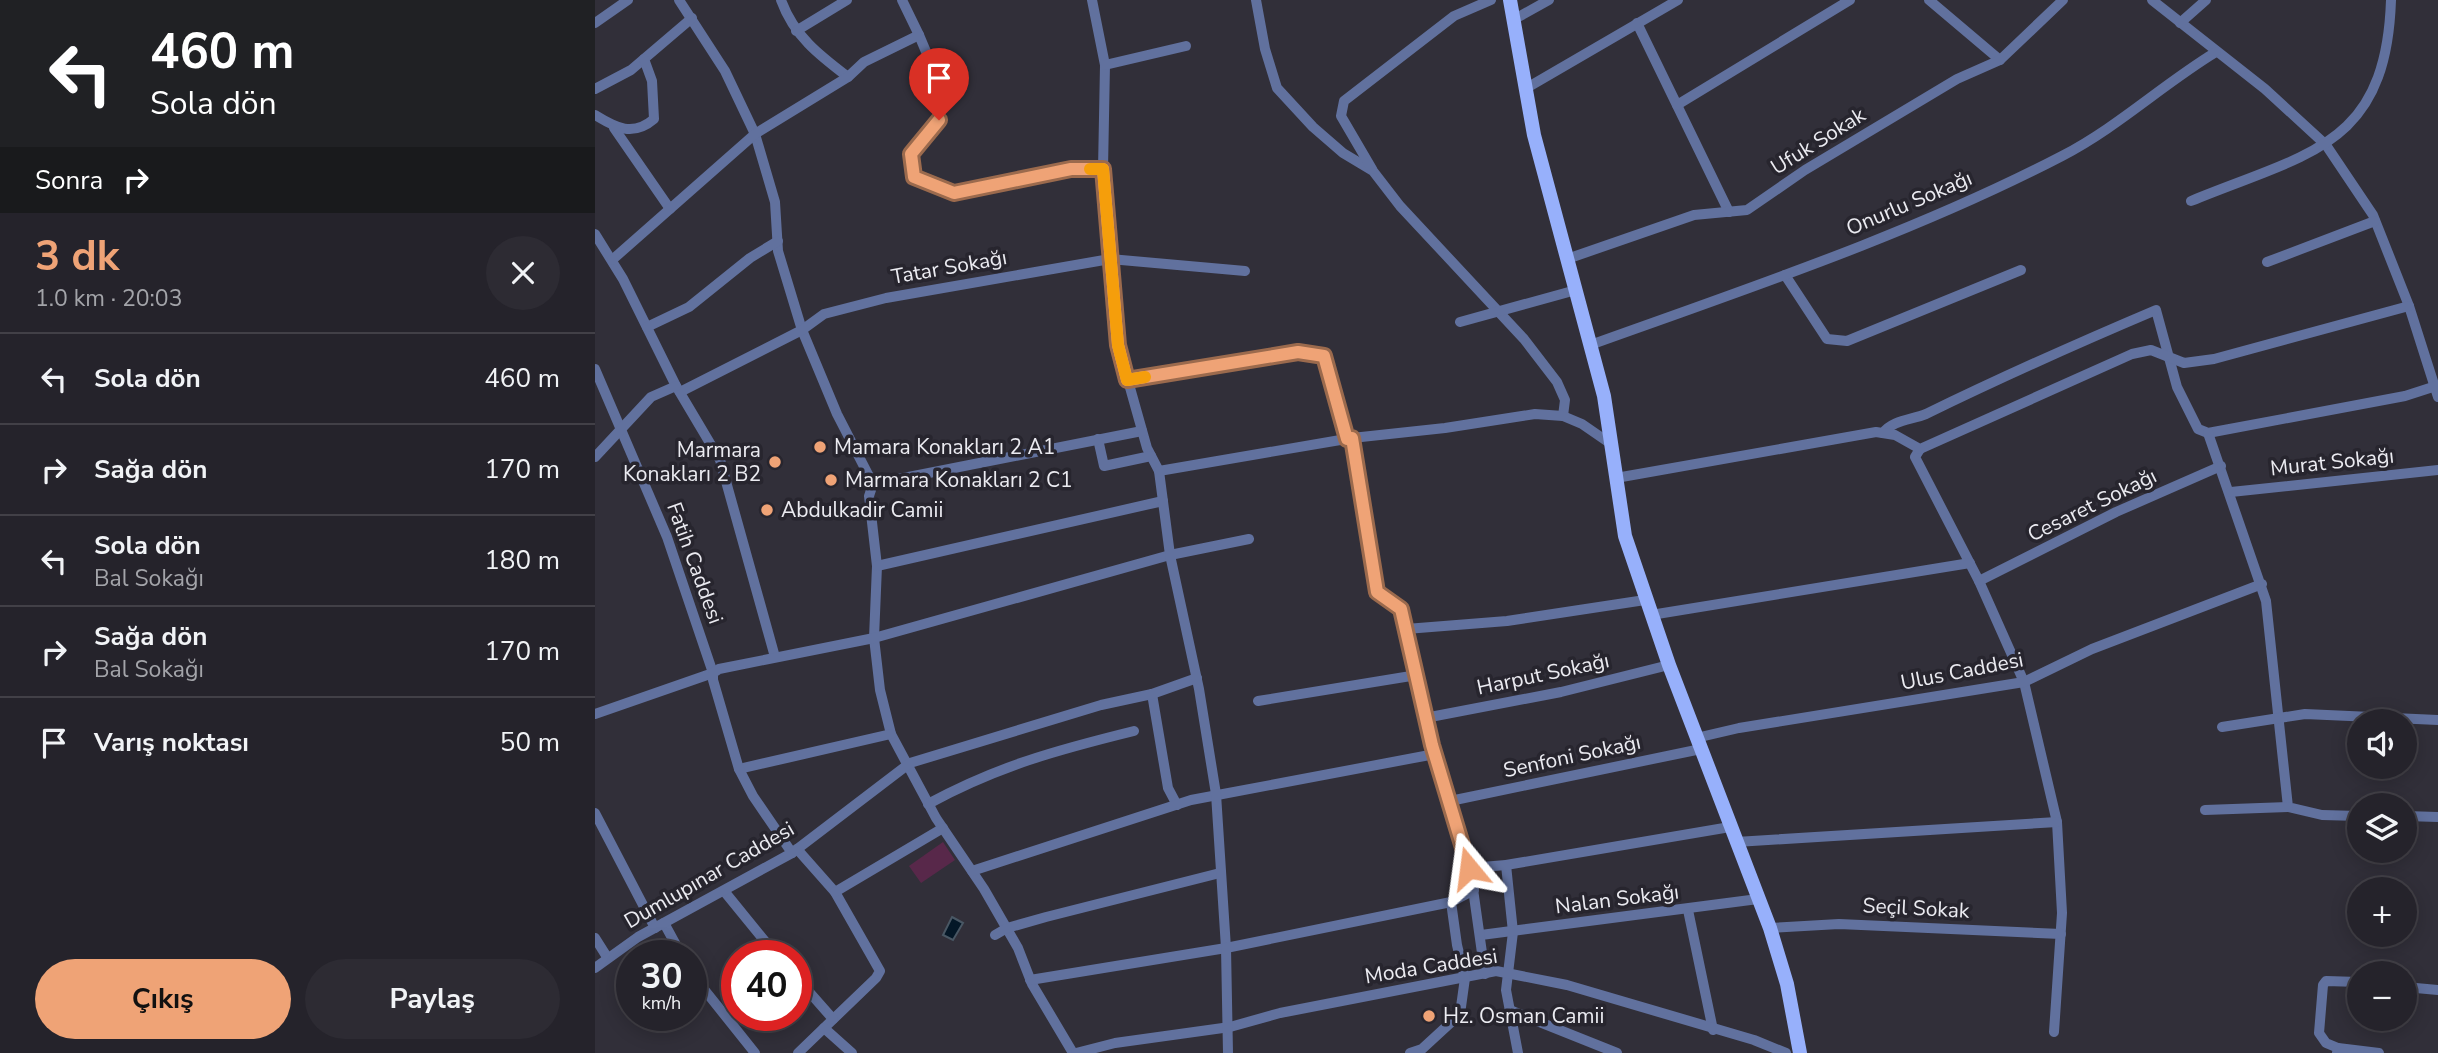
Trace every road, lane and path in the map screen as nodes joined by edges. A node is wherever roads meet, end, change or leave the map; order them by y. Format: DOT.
graph roads {
  1 [pos="628,0"];
  2 [pos="679,0"];
  3 [pos="781,0"];
  4 [pos="847,0"];
  5 [pos="902,0"];
  6 [pos="1091,0"];
  7 [pos="1256,0"];
  8 [pos="1491,0"];
  9 [pos="1510,0"];
  10 [pos="1549,0"];
  11 [pos="1678,0"];
  12 [pos="1850,0"];
  13 [pos="1929,0"];
  14 [pos="2063,0"];
  15 [pos="2152,0"];
  16 [pos="2206,0"];
  17 [pos="2391,0"];
  18 [pos="692,18"];
  19 [pos="1513,20"];
  20 [pos="595,23"];
  21 [pos="1637,23"];
  22 [pos="2180,23"];
  23 [pos="796,31"];
  24 [pos="919,35"];
  25 [pos="1186,46"];
  26 [pos="2217,52"];
  27 [pos="644,60"];
  28 [pos="2000,60"];
  29 [pos="1105,65"];
  30 [pos="848,77"];
  31 [pos="595,89"];
  32 [pos="1525,89"];
  33 [pos="1677,105"];
  34 [pos="595,115"];
  35 [pos="614,127"];
  36 [pos="755,134"];
  37 [pos="2326,145"];
  38 [pos="1103,169"];
  39 [pos="1373,171"];
  40 [pos="2191,201"];
  41 [pos="670,209"];
  42 [pos="1730,212"];
  43 [pos="2375,221"];
  44 [pos="595,234"];
  45 [pos="778,241"];
  46 [pos="1110,259"];
  47 [pos="1567,259"];
  48 [pos="613,260"];
  49 [pos="2267,262"];
  50 [pos="2021,270"];
  51 [pos="1245,271"];
  52 [pos="1785,275"];
  53 [pos="1576,289"];
  54 [pos="2409,306"];
  55 [pos="1499,312"];
  56 [pos="1460,322"];
  57 [pos="647,327"];
  58 [pos="802,330"];
  59 [pos="1593,344"];
  60 [pos="2169,356"];
  61 [pos="595,369"];
  62 [pos="1127,380"];
  63 [pos="678,389"];
  64 [pos="2437,391"];
  65 [pos="1563,416"];
  66 [pos="619,430"];
  67 [pos="1142,431"];
  68 [pos="1883,433"];
  69 [pos="2208,433"];
  70 [pos="595,436"];
  71 [pos="1098,439"];
  72 [pos="1350,439"];
  73 [pos="605,444"];
  74 [pos="1611,444"];
  75 [pos="1920,449"];
  76 [pos="1151,456"];
  77 [pos="595,457"];
  78 [pos="2221,466"];
  79 [pos="2438,470"];
  80 [pos="1159,471"];
  81 [pos="1616,478"];
  82 [pos="873,484"];
  83 [pos="2231,492"];
  84 [pos="1163,501"];
  85 [pos="1249,539"];
  86 [pos="1170,555"];
  87 [pos="1970,563"];
  88 [pos="877,566"];
  89 [pos="1979,581"];
  90 [pos="2262,584"];
  91 [pos="1645,600"];
  92 [pos="1651,615"];
  93 [pos="1406,629"];
  94 [pos="874,638"];
  95 [pos="775,657"];
  96 [pos="1669,665"];
  97 [pos="713,673"];
  98 [pos="1417,675"];
  99 [pos="1197,678"];
  100 [pos="2024,682"];
  101 [pos="1152,694"];
  102 [pos="1258,701"];
  103 [pos="595,714"];
  104 [pos="1425,718"];
  105 [pos="2278,719"];
  106 [pos="2438,720"];
  107 [pos="2223,727"];
  108 [pos="1134,731"];
  109 [pos="891,734"];
  110 [pos="1698,744"];
  111 [pos="1435,754"];
  112 [pos="910,763"];
  113 [pos="739,769"];
  114 [pos="1216,794"];
  115 [pos="1450,802"];
  116 [pos="928,804"];
  117 [pos="1177,804"];
  118 [pos="2288,807"];
  119 [pos="2205,810"];
  120 [pos="595,813"];
  121 [pos="2347,816"];
  122 [pos="2417,816"];
  123 [pos="2438,817"];
  124 [pos="2057,822"];
  125 [pos="1730,827"];
  126 [pos="943,828"];
  127 [pos="1736,842"];
  128 [pos="795,851"];
  129 [pos="1506,865"];
  130 [pos="1469,868"];
  131 [pos="972,871"];
  132 [pos="1220,873"];
  133 [pos="1474,890"];
  134 [pos="724,891"];
  135 [pos="835,892"];
  136 [pos="1758,899"];
  137 [pos="1451,902"];
  138 [pos="1688,910"];
  139 [pos="659,925"];
  140 [pos="1007,928"];
  141 [pos="1770,928"];
  142 [pos="1513,932"];
  143 [pos="2060,934"];
  144 [pos="995,935"];
  145 [pos="1481,935"];
  146 [pos="595,938"];
  147 [pos="670,940"];
  148 [pos="764,940"];
  149 [pos="1226,948"];
  150 [pos="607,957"];
  151 [pos="595,968"];
  152 [pos="1508,972"];
  153 [pos="1485,974"];
  154 [pos="1465,978"];
  155 [pos="1030,980"];
  156 [pos="2347,982"];
  157 [pos="2417,988"];
  158 [pos="2438,990"];
  159 [pos="707,993"];
  160 [pos="812,996"];
  161 [pos="1511,1011"];
  162 [pos="833,1019"];
  163 [pos="1230,1027"];
  164 [pos="824,1028"];
  165 [pos="1713,1030"];
  166 [pos="2054,1032"];
  167 [pos="1422,1051"];
  168 [pos="2338,1051"];
  169 [pos="755,1053"];
  170 [pos="798,1053"];
  171 [pos="852,1053"];
  172 [pos="1074,1053"];
  173 [pos="1228,1053"];
  174 [pos="1410,1053"];
  175 [pos="1518,1053"];
  176 [pos="1617,1053"];
  177 [pos="1786,1053"];
  178 [pos="1800,1053"];
  179 [pos="2379,1053"];
  1 -- 20 [label="street"];
  2 -- 18 [label="street"];
  3 -- 23 [label="street"];
  4 -- 23 [label="street"];
  5 -- 24 [label="street"];
  6 -- 29 [label="street"];
  7 -- 39 [label="street"];
  8 -- 39 [label="street"];
  9 -- 19 [label="main road"];
  10 -- 19 [label="street"];
  11 -- 21 [label="street"];
  12 -- 33 [label="street"];
  13 -- 28 [label="street"];
  14 -- 28 [label="street, Ufuk Sokak"];
  15 -- 22 [label="street"];
  16 -- 22 [label="street"];
  17 -- 37 [label="street"];
  18 -- 27 [label="street"];
  18 -- 36 [label="street"];
  19 -- 32 [label="main road"];
  21 -- 32 [label="street"];
  21 -- 33 [label="street"];
  22 -- 26 [label="street"];
  23 -- 30 [label="street"];
  24 -- 30 [label="street"];
  24 -- 38 [label="street"];
  25 -- 29 [label="street"];
  26 -- 37 [label="street"];
  26 -- 52 [label="street, Onurlu Sokağı"];
  27 -- 31 [label="street"];
  27 -- 35 [label="street"];
  28 -- 42 [label="street, Ufuk Sokak"];
  29 -- 38 [label="street"];
  30 -- 36 [label="street"];
  32 -- 47 [label="main road"];
  33 -- 42 [label="street"];
  34 -- 35 [label="street"];
  35 -- 41 [label="street"];
  36 -- 41 [label="street"];
  36 -- 45 [label="street"];
  37 -- 40 [label="street"];
  37 -- 43 [label="street"];
  38 -- 46 [label="street"];
  39 -- 55 [label="street"];
  41 -- 48 [label="street"];
  42 -- 47 [label="street, Ufuk Sokak"];
  43 -- 49 [label="street"];
  43 -- 54 [label="street"];
  44 -- 48 [label="street"];
  45 -- 57 [label="street"];
  45 -- 58 [label="street"];
  46 -- 51 [label="street, Tatar Sokağı"];
  46 -- 58 [label="street, Tatar Sokağı"];
  46 -- 62 [label="street"];
  47 -- 53 [label="main road"];
  48 -- 57 [label="street"];
  50 -- 52 [label="street"];
  52 -- 59 [label="street, Onurlu Sokağı"];
  53 -- 55 [label="street"];
  53 -- 59 [label="main road"];
  54 -- 60 [label="street"];
  54 -- 64 [label="street"];
  55 -- 56 [label="street"];
  55 -- 65 [label="street"];
  57 -- 63 [label="street"];
  58 -- 63 [label="street, Tatar Sokağı"];
  58 -- 82 [label="street"];
  59 -- 74 [label="main road"];
  60 -- 68 [label="street"];
  60 -- 69 [label="street"];
  60 -- 75 [label="street"];
  61 -- 66 [label="street, Fatih Caddesi"];
  62 -- 67 [label="street"];
  62 -- 72 [label="street"];
  63 -- 66 [label="street, Tatar Sokağı"];
  63 -- 95 [label="street"];
  64 -- 69 [label="street"];
  65 -- 72 [label="street"];
  65 -- 74 [label="street"];
  66 -- 73 [label="street, Tatar Sokağı"];
  66 -- 97 [label="street, Fatih Caddesi"];
  67 -- 71 [label="street"];
  67 -- 76 [label="street"];
  68 -- 75 [label="street"];
  68 -- 81 [label="street"];
  69 -- 78 [label="street"];
  70 -- 73 [label="street"];
  71 -- 76 [label="street"];
  71 -- 82 [label="street"];
  72 -- 80 [label="street"];
  72 -- 93 [label="street"];
  73 -- 77 [label="street, Tatar Sokağı"];
  74 -- 81 [label="main road"];
  75 -- 87 [label="street"];
  76 -- 80 [label="street"];
  78 -- 83 [label="street"];
  78 -- 89 [label="street, Cesaret Sokağı"];
  79 -- 83 [label="street, Murat Sokağı"];
  80 -- 84 [label="street"];
  81 -- 91 [label="main road"];
  82 -- 88 [label="street"];
  83 -- 90 [label="street"];
  84 -- 86 [label="street"];
  84 -- 88 [label="street"];
  85 -- 86 [label="street"];
  86 -- 94 [label="street"];
  86 -- 99 [label="street"];
  87 -- 89 [label="street"];
  87 -- 92 [label="street"];
  88 -- 94 [label="street"];
  89 -- 100 [label="street"];
  90 -- 100 [label="street, Ulus Caddesi"];
  90 -- 105 [label="street"];
  91 -- 92 [label="main road"];
  91 -- 93 [label="street"];
  92 -- 96 [label="main road"];
  93 -- 98 [label="street"];
  94 -- 95 [label="street"];
  94 -- 109 [label="street"];
  95 -- 97 [label="street"];
  96 -- 104 [label="street, Harput Sokağı"];
  96 -- 110 [label="main road"];
  97 -- 103 [label="street"];
  97 -- 113 [label="street, Fatih Caddesi"];
  98 -- 102 [label="street"];
  98 -- 104 [label="street"];
  99 -- 101 [label="street"];
  99 -- 114 [label="street"];
  100 -- 110 [label="street, Ulus Caddesi"];
  100 -- 124 [label="street"];
  101 -- 112 [label="street"];
  101 -- 117 [label="street"];
  104 -- 111 [label="street"];
  105 -- 106 [label="street"];
  105 -- 107 [label="street"];
  105 -- 118 [label="street"];
  108 -- 116 [label="street"];
  109 -- 112 [label="street"];
  109 -- 113 [label="street"];
  110 -- 115 [label="street, Senfoni Sokağı"];
  110 -- 125 [label="main road"];
  111 -- 114 [label="street"];
  111 -- 115 [label="street"];
  112 -- 116 [label="street"];
  112 -- 128 [label="street, Dumlupınar Caddesi"];
  113 -- 128 [label="street, Fatih Caddesi"];
  114 -- 117 [label="street"];
  114 -- 132 [label="street"];
  115 -- 130 [label="street"];
  116 -- 126 [label="street"];
  117 -- 131 [label="street"];
  118 -- 119 [label="street"];
  118 -- 121 [label="street"];
  120 -- 139 [label="street"];
  122 -- 123 [label="street"];
  124 -- 127 [label="street"];
  124 -- 143 [label="street"];
  125 -- 127 [label="main road"];
  125 -- 129 [label="street"];
  126 -- 131 [label="street"];
  126 -- 135 [label="street"];
  127 -- 136 [label="main road"];
  128 -- 134 [label="street, Dumlupınar Caddesi"];
  128 -- 135 [label="street, Fatih Caddesi"];
  129 -- 130 [label="street"];
  129 -- 142 [label="street"];
  130 -- 133 [label="street"];
  131 -- 140 [label="street"];
  132 -- 140 [label="street"];
  132 -- 149 [label="street"];
  133 -- 137 [label="street"];
  133 -- 145 [label="street"];
  134 -- 139 [label="street, Dumlupınar Caddesi"];
  134 -- 148 [label="street"];
  135 -- 162 [label="street, Fatih Caddesi"];
  136 -- 138 [label="street, Nalan Sokağı"];
  136 -- 141 [label="main road"];
  137 -- 149 [label="street"];
  137 -- 154 [label="street"];
  138 -- 142 [label="street, Nalan Sokağı"];
  138 -- 165 [label="street"];
  139 -- 147 [label="street"];
  139 -- 150 [label="street, Dumlupınar Caddesi"];
  140 -- 144 [label="street"];
  140 -- 155 [label="street"];
  141 -- 143 [label="street, Seçil Sokak"];
  141 -- 178 [label="main road"];
  142 -- 145 [label="street, Nalan Sokağı"];
  142 -- 152 [label="street"];
  143 -- 166 [label="street"];
  145 -- 153 [label="street"];
  146 -- 150 [label="street"];
  149 -- 155 [label="street"];
  149 -- 163 [label="street"];
  150 -- 151 [label="street, Dumlupınar Caddesi"];
  152 -- 153 [label="street, Moda Caddesi"];
  152 -- 161 [label="street"];
  152 -- 165 [label="street, Moda Caddesi"];
  153 -- 154 [label="street, Moda Caddesi"];
  154 -- 163 [label="street, Moda Caddesi"];
  154 -- 167 [label="street"];
  155 -- 172 [label="street"];
  156 -- 168 [label="street"];
  157 -- 158 [label="street"];
  159 -- 169 [label="street"];
  160 -- 162 [label="street"];
  161 -- 175 [label="street"];
  161 -- 176 [label="street"];
  162 -- 164 [label="street"];
  163 -- 172 [label="street, Moda Caddesi"];
  163 -- 173 [label="street"];
  164 -- 170 [label="street"];
  164 -- 171 [label="street"];
  165 -- 177 [label="street, Moda Caddesi"];
  167 -- 174 [label="street"];
  168 -- 179 [label="street"];
}
